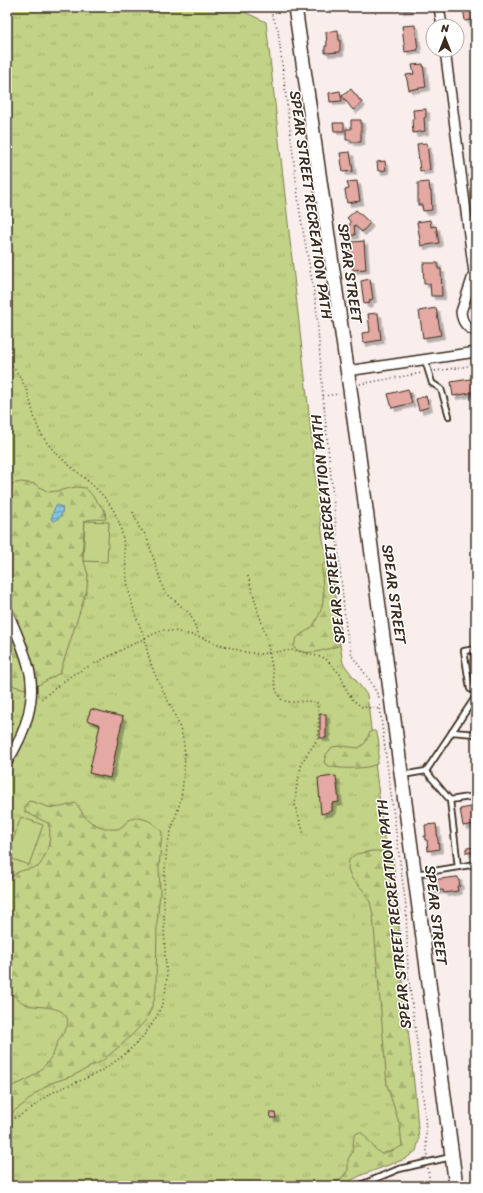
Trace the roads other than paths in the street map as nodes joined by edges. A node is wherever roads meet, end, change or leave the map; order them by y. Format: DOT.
graph roads {
  1 [pos="295,7"];
  2 [pos="439,7"];
  3 [pos="441,18"];
  4 [pos="446,58"];
  5 [pos="475,274"];
  6 [pos="476,331"];
  7 [pos="476,352"];
  8 [pos="425,360"];
  9 [pos="347,371"];
  10 [pos="449,416"];
  11 [pos="7,610"];
  12 [pos="476,649"];
  13 [pos="476,691"];
  14 [pos="476,696"];
  15 [pos="452,732"];
  16 [pos="476,734"];
  17 [pos="7,762"];
  18 [pos="426,770"];
  19 [pos="402,775"];
  20 [pos="476,796"];
  21 [pos="450,800"];
  22 [pos="476,864"];
  23 [pos="458,867"];
  24 [pos="415,874"];
  25 [pos="453,1156"];
  26 [pos="358,1186"];
  27 [pos="456,1186"];
  1 -- 9 [label="main road, SPEAR STREET"];
  2 -- 3 [label="street"];
  4 -- 5 [label="street"];
  5 -- 6 [label="street"];
  7 -- 8 [label="street"];
  8 -- 9 [label="street"];
  8 -- 10 [label="lane"];
  9 -- 19 [label="main road, SPEAR STREET"];
  11 -- 17 [label="street"];
  12 -- 13 [label="lane"];
  14 -- 15 [label="lane"];
  15 -- 16 [label="lane"];
  15 -- 18 [label="lane"];
  18 -- 19 [label="lane"];
  18 -- 21 [label="lane"];
  19 -- 24 [label="main road, SPEAR STREET"];
  20 -- 21 [label="lane"];
  21 -- 23 [label="lane"];
  22 -- 23 [label="lane"];
  23 -- 24 [label="lane"];
  24 -- 25 [label="main road, SPEAR STREET"];
  25 -- 26 [label="lane"];
  25 -- 27 [label="main road, SPEAR STREET"];
}
